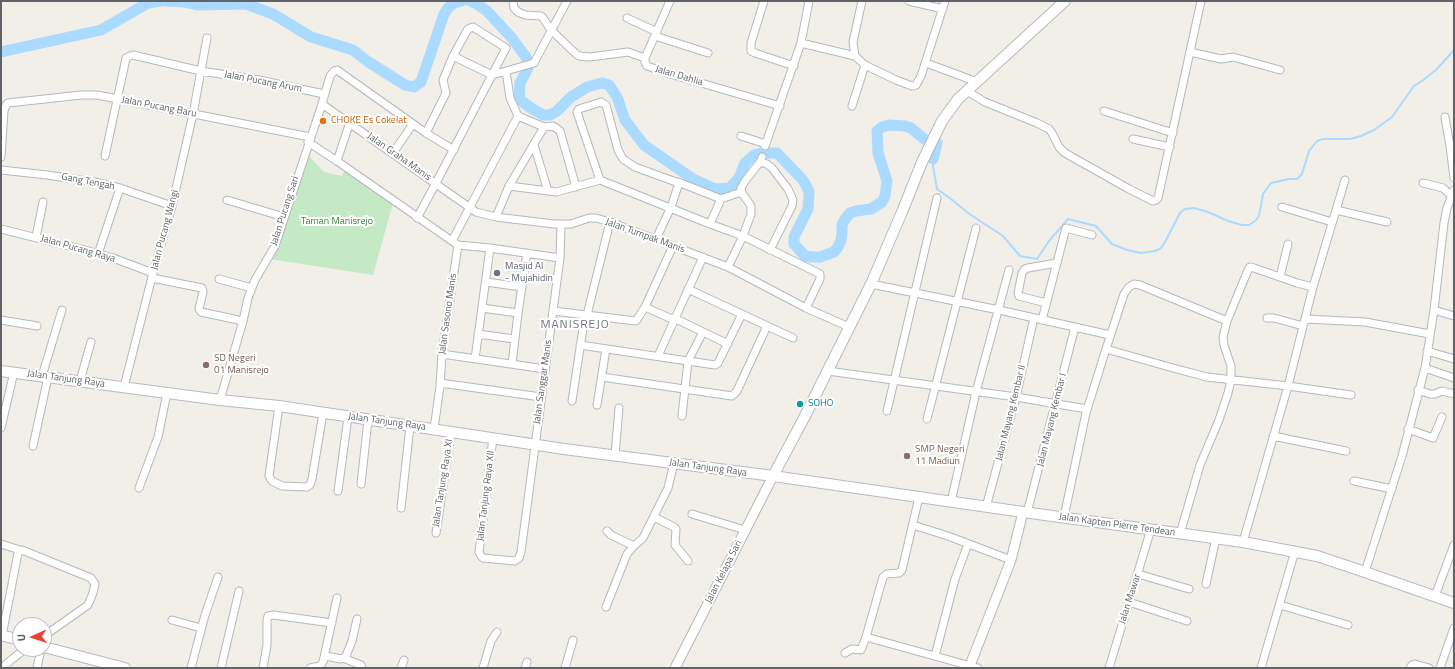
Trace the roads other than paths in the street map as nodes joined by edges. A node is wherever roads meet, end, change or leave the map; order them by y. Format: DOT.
graph roads {
  1 [pos="513,1"];
  2 [pos="567,1"];
  3 [pos="670,1"];
  4 [pos="764,1"];
  5 [pos="809,1"];
  6 [pos="862,1"];
  7 [pos="909,1"];
  8 [pos="945,1"];
  9 [pos="1201,1"];
  10 [pos="1061,2"];
  11 [pos="943,9"];
  12 [pos="627,18"];
  13 [pos="551,30"];
  14 [pos="656,34"];
  15 [pos="207,38"];
  16 [pos="801,43"];
  17 [pos="1190,52"];
  18 [pos="708,53"];
  19 [pos="453,56"];
  20 [pos="855,56"];
  21 [pos="646,58"];
  22 [pos="926,63"];
  23 [pos="865,65"];
  24 [pos="794,66"];
  25 [pos="1280,70"];
  26 [pos="201,71"];
  27 [pos="506,72"];
  28 [pos="492,75"];
  29 [pos="972,80"];
  30 [pos="967,91"];
  31 [pos="324,94"];
  32 [pos="118,99"];
  33 [pos="322,104"];
  34 [pos="780,106"];
  35 [pos="852,106"];
  36 [pos="1104,111"];
  37 [pos="193,114"];
  38 [pos="518,116"];
  39 [pos="1445,117"];
  40 [pos="350,122"];
  41 [pos="413,124"];
  42 [pos="544,127"];
  43 [pos="426,133"];
  44 [pos="1173,133"];
  45 [pos="741,136"];
  46 [pos="1133,138"];
  47 [pos="310,140"];
  48 [pos="534,146"];
  49 [pos="1170,147"];
  50 [pos="454,150"];
  51 [pos="392,153"];
  52 [pos="105,156"];
  53 [pos="1,157"];
  54 [pos="337,161"];
  55 [pos="1,170"];
  56 [pos="1454,178"];
  57 [pos="600,180"];
  58 [pos="1345,180"];
  59 [pos="678,182"];
  60 [pos="436,183"];
  61 [pos="1423,183"];
  62 [pos="509,186"];
  63 [pos="576,187"];
  64 [pos="120,188"];
  65 [pos="548,191"];
  66 [pos="741,192"];
  67 [pos="1453,195"];
  68 [pos="937,198"];
  69 [pos="721,199"];
  70 [pos="227,200"];
  71 [pos="43,202"];
  72 [pos="172,206"];
  73 [pos="670,207"];
  74 [pos="1282,207"];
  75 [pos="470,208"];
  76 [pos="1336,210"];
  77 [pos="284,217"];
  78 [pos="496,217"];
  79 [pos="417,218"];
  80 [pos="610,222"];
  81 [pos="1332,222"];
  82 [pos="1386,222"];
  83 [pos="561,224"];
  84 [pos="710,224"];
  85 [pos="976,228"];
  86 [pos="1,229"];
  87 [pos="743,236"];
  88 [pos="1092,236"];
  89 [pos="36,237"];
  90 [pos="656,239"];
  91 [pos="455,243"];
  92 [pos="1288,244"];
  93 [pos="673,246"];
  94 [pos="490,248"];
  95 [pos="770,250"];
  96 [pos="527,253"];
  97 [pos="98,254"];
  98 [pos="702,257"];
  99 [pos="560,258"];
  100 [pos="1057,263"];
  101 [pos="728,267"];
  102 [pos="1008,270"];
  103 [pos="152,276"];
  104 [pos="1280,277"];
  105 [pos="220,280"];
  106 [pos="486,282"];
  107 [pos="871,284"];
  108 [pos="522,287"];
  109 [pos="1313,287"];
  110 [pos="252,288"];
  111 [pos="688,289"];
  112 [pos="914,293"];
  113 [pos="957,302"];
  114 [pos="1046,303"];
  115 [pos="645,306"];
  116 [pos="482,308"];
  117 [pos="806,308"];
  118 [pos="62,310"];
  119 [pos="999,310"];
  120 [pos="1434,310"];
  121 [pos="553,311"];
  122 [pos="518,313"];
  123 [pos="742,314"];
  124 [pos="586,315"];
  125 [pos="1454,316"];
  126 [pos="1267,318"];
  127 [pos="674,319"];
  128 [pos="1038,319"];
  129 [pos="1,320"];
  130 [pos="243,321"];
  131 [pos="1226,321"];
  132 [pos="1305,323"];
  133 [pos="37,326"];
  134 [pos="767,326"];
  135 [pos="850,327"];
  136 [pos="1075,327"];
  137 [pos="703,332"];
  138 [pos="478,334"];
  139 [pos="1430,334"];
  140 [pos="1110,335"];
  141 [pos="793,338"];
  142 [pos="514,339"];
  143 [pos="91,342"];
  144 [pos="728,344"];
  145 [pos="580,345"];
  146 [pos="606,349"];
  147 [pos="1106,349"];
  148 [pos="1427,350"];
  149 [pos="442,354"];
  150 [pos="658,356"];
  151 [pos="475,359"];
  152 [pos="1454,359"];
  153 [pos="688,361"];
  154 [pos="512,364"];
  155 [pos="1425,368"];
  156 [pos="545,369"];
  157 [pos="1,371"];
  158 [pos="828,371"];
  159 [pos="14,372"];
  160 [pos="45,377"];
  161 [pos="602,377"];
  162 [pos="1454,378"];
  163 [pos="893,380"];
  164 [pos="1231,380"];
  165 [pos="80,381"];
  166 [pos="440,383"];
  167 [pos="1288,386"];
  168 [pos="124,387"];
  169 [pos="936,387"];
  170 [pos="685,388"];
  171 [pos="1418,390"];
  172 [pos="976,392"];
  173 [pos="167,393"];
  174 [pos="1454,394"];
  175 [pos="1351,396"];
  176 [pos="541,397"];
  177 [pos="1016,397"];
  178 [pos="220,400"];
  179 [pos="572,401"];
  180 [pos="1056,404"];
  181 [pos="597,405"];
  182 [pos="279,406"];
  183 [pos="619,408"];
  184 [pos="1087,409"];
  185 [pos="887,411"];
  186 [pos="323,413"];
  187 [pos="348,416"];
  188 [pos="682,416"];
  189 [pos="1442,417"];
  190 [pos="927,419"];
  191 [pos="368,420"];
  192 [pos="410,426"];
  193 [pos="1,428"];
  194 [pos="434,429"];
  195 [pos="1408,429"];
  196 [pos="451,432"];
  197 [pos="1273,436"];
  198 [pos="493,438"];
  199 [pos="535,444"];
  200 [pos="33,446"];
  201 [pos="1346,451"];
  202 [pos="615,455"];
  203 [pos="674,463"];
  204 [pos="773,476"];
  205 [pos="1354,481"];
  206 [pos="361,484"];
  207 [pos="140,488"];
  208 [pos="1392,488"];
  209 [pos="338,491"];
  210 [pos="919,497"];
  211 [pos="951,502"];
  212 [pos="986,507"];
  213 [pos="401,508"];
  214 [pos="1025,512"];
  215 [pos="692,514"];
  216 [pos="654,517"];
  217 [pos="1064,517"];
  218 [pos="913,525"];
  219 [pos="1151,529"];
  220 [pos="745,530"];
  221 [pos="607,531"];
  222 [pos="436,533"];
  223 [pos="1180,534"];
  224 [pos="1216,538"];
  225 [pos="1243,542"];
  226 [pos="1,544"];
  227 [pos="968,544"];
  228 [pos="1454,545"];
  229 [pos="634,546"];
  230 [pos="20,550"];
  231 [pos="1295,551"];
  232 [pos="479,554"];
  233 [pos="1011,560"];
  234 [pos="688,561"];
  235 [pos="1366,572"];
  236 [pos="1138,574"];
  237 [pos="218,577"];
  238 [pos="1206,584"];
  239 [pos="1189,589"];
  240 [pos="238,591"];
  241 [pos="1434,596"];
  242 [pos="337,598"];
  243 [pos="1129,602"];
  244 [pos="1454,603"];
  245 [pos="1280,605"];
  246 [pos="606,607"];
  247 [pos="357,619"];
  248 [pos="172,620"];
  249 [pos="1187,621"];
  250 [pos="332,623"];
  251 [pos="1348,625"];
  252 [pos="201,628"];
  253 [pos="1454,628"];
  254 [pos="52,630"];
  255 [pos="497,632"];
  256 [pos="2,636"];
  257 [pos="866,637"];
  258 [pos="12,638"];
  259 [pos="573,640"];
  260 [pos="52,649"];
  261 [pos="845,653"];
  262 [pos="325,656"];
  263 [pos="935,656"];
  264 [pos="15,657"];
  265 [pos="39,657"];
  266 [pos="343,658"];
  267 [pos="404,660"];
  268 [pos="972,667"];
  269 [pos="4,668"];
  270 [pos="37,668"];
  271 [pos="125,668"];
  272 [pos="191,668"];
  273 [pos="221,668"];
  274 [pos="263,668"];
  275 [pos="310,668"];
  276 [pos="362,668"];
  277 [pos="401,668"];
  278 [pos="483,668"];
  279 [pos="565,668"];
  280 [pos="676,668"];
  281 [pos="1109,668"];
  282 [pos="1261,668"];
  283 [pos="1410,668"];
  284 [pos="1429,668"];
  285 [pos="1440,668"];
  1 -- 13 [label="street"];
  2 -- 13 [label="street"];
  3 -- 14 [label="street, Jalan Dahlia"];
  4 -- 24 [label="street"];
  5 -- 16 [label="street"];
  6 -- 20 [label="street"];
  7 -- 11 [label="street"];
  8 -- 11 [label="street"];
  9 -- 17 [label="street"];
  10 -- 30 [label="main road"];
  11 -- 22 [label="street"];
  12 -- 14 [label="street"];
  13 -- 21 [label="street"];
  13 -- 27 [label="street"];
  14 -- 18 [label="street"];
  14 -- 21 [label="street, Jalan Dahlia"];
  15 -- 26 [label="street, Jalan Pucang Wangi"];
  16 -- 20 [label="street"];
  16 -- 24 [label="street"];
  17 -- 25 [label="street"];
  17 -- 44 [label="street"];
  19 -- 28 [label="street"];
  19 -- 28 [label="street"];
  19 -- 43 [label="street"];
  20 -- 23 [label="street"];
  21 -- 34 [label="street, Jalan Dahlia"];
  22 -- 23 [label="street"];
  22 -- 29 [label="street"];
  23 -- 35 [label="street"];
  24 -- 34 [label="street"];
  26 -- 31 [label="street, Jalan Pucang Arum"];
  26 -- 32 [label="street, Jalan Pucang Arum"];
  26 -- 37 [label="street, Jalan Pucang Wangi"];
  27 -- 28 [label="street"];
  27 -- 38 [label="street"];
  28 -- 50 [label="street"];
  30 -- 49 [label="street"];
  30 -- 107 [label="main road"];
  31 -- 33 [label="street, Jalan Pucang Sari"];
  31 -- 41 [label="street, Jalan Pucang Sari"];
  32 -- 37 [label="street, Jalan Pucang Baru"];
  32 -- 52 [label="street"];
  32 -- 53 [label="street, Jalan Pucang Baru"];
  33 -- 40 [label="street, Jalan Graha Manis"];
  33 -- 47 [label="street, Jalan Pucang Sari"];
  34 -- 45 [label="street"];
  36 -- 44 [label="street"];
  37 -- 47 [label="street, Jalan Pucang Baru"];
  37 -- 72 [label="street, Jalan Pucang Wangi"];
  38 -- 42 [label="street"];
  38 -- 75 [label="street"];
  39 -- 56 [label="street"];
  40 -- 51 [label="street, Jalan Graha Manis"];
  40 -- 54 [label="street"];
  41 -- 43 [label="street"];
  41 -- 51 [label="street"];
  42 -- 48 [label="street"];
  42 -- 63 [label="street"];
  43 -- 50 [label="street"];
  44 -- 49 [label="street"];
  46 -- 49 [label="street"];
  47 -- 54 [label="street"];
  47 -- 77 [label="street, Jalan Pucang Sari"];
  48 -- 62 [label="street"];
  48 -- 65 [label="street"];
  50 -- 60 [label="street"];
  51 -- 60 [label="street, Jalan Graha Manis"];
  54 -- 79 [label="street"];
  55 -- 64 [label="street, Gang Tengah"];
  57 -- 59 [label="street"];
  57 -- 63 [label="street"];
  57 -- 73 [label="street"];
  58 -- 76 [label="street"];
  59 -- 69 [label="street"];
  59 -- 73 [label="street"];
  60 -- 75 [label="street, Jalan Tumpak Manis"];
  60 -- 79 [label="street"];
  61 -- 67 [label="street"];
  62 -- 65 [label="street"];
  62 -- 78 [label="street"];
  63 -- 65 [label="street"];
  64 -- 72 [label="street, Gang Tengah"];
  64 -- 97 [label="street"];
  66 -- 69 [label="street"];
  66 -- 87 [label="street"];
  66 -- 95 [label="street"];
  67 -- 120 [label="street"];
  68 -- 112 [label="street"];
  69 -- 84 [label="street"];
  70 -- 77 [label="street"];
  71 -- 89 [label="street"];
  72 -- 103 [label="street, Jalan Pucang Wangi"];
  73 -- 84 [label="street"];
  73 -- 90 [label="street"];
  74 -- 81 [label="street"];
  75 -- 78 [label="street, Jalan Tumpak Manis"];
  75 -- 91 [label="street"];
  76 -- 81 [label="street"];
  76 -- 82 [label="street"];
  77 -- 110 [label="street, Jalan Pucang Sari"];
  78 -- 83 [label="street, Jalan Tumpak Manis"];
  79 -- 91 [label="street"];
  80 -- 83 [label="street, Jalan Tumpak Manis"];
  80 -- 90 [label="street, Jalan Tumpak Manis"];
  80 -- 124 [label="street"];
  81 -- 109 [label="street"];
  83 -- 99 [label="street, Jalan Sanggar Manis"];
  84 -- 87 [label="street"];
  85 -- 113 [label="street"];
  86 -- 89 [label="street, Jalan Pucang Raya"];
  87 -- 95 [label="street"];
  87 -- 101 [label="street"];
  88 -- 100 [label="street, Jalan Mayang Kembar II"];
  89 -- 97 [label="street, Jalan Pucang Raya"];
  90 -- 93 [label="street, Jalan Tumpak Manis"];
  91 -- 94 [label="street"];
  91 -- 149 [label="street, Jalan Sasono Manis"];
  92 -- 104 [label="street"];
  93 -- 98 [label="street, Jalan Tumpak Manis"];
  93 -- 115 [label="street"];
  94 -- 96 [label="street"];
  94 -- 106 [label="street"];
  95 -- 117 [label="street"];
  96 -- 99 [label="street"];
  96 -- 108 [label="street"];
  97 -- 103 [label="street, Jalan Pucang Raya"];
  98 -- 101 [label="street, Jalan Tumpak Manis"];
  98 -- 111 [label="street"];
  99 -- 121 [label="street, Jalan Sanggar Manis"];
  100 -- 114 [label="street, Jalan Mayang Kembar II"];
  100 -- 114 [label="street"];
  101 -- 117 [label="street, Jalan Tumpak Manis"];
  102 -- 119 [label="street"];
  103 -- 130 [label="street, Jalan Pucang Raya"];
  103 -- 168 [label="street, Jalan Pucang Wangi"];
  104 -- 109 [label="street"];
  104 -- 131 [label="street"];
  105 -- 110 [label="street"];
  106 -- 108 [label="street"];
  106 -- 116 [label="street"];
  107 -- 112 [label="street"];
  107 -- 135 [label="main road"];
  108 -- 122 [label="street"];
  109 -- 132 [label="street"];
  110 -- 130 [label="street, Jalan Pucang Sari"];
  111 -- 123 [label="street"];
  111 -- 127 [label="street"];
  112 -- 113 [label="street"];
  112 -- 163 [label="street"];
  113 -- 119 [label="street"];
  113 -- 169 [label="street"];
  114 -- 128 [label="street, Jalan Mayang Kembar II"];
  115 -- 124 [label="street"];
  115 -- 127 [label="street"];
  116 -- 122 [label="street"];
  116 -- 138 [label="street"];
  117 -- 135 [label="street, Jalan Tumpak Manis"];
  118 -- 160 [label="street"];
  119 -- 128 [label="street"];
  119 -- 172 [label="street"];
  120 -- 125 [label="street"];
  120 -- 139 [label="street"];
  121 -- 124 [label="street"];
  121 -- 156 [label="street, Jalan Sanggar Manis"];
  122 -- 142 [label="street"];
  123 -- 134 [label="street"];
  123 -- 144 [label="street"];
  124 -- 145 [label="street"];
  126 -- 132 [label="street"];
  127 -- 137 [label="street"];
  127 -- 150 [label="street"];
  128 -- 136 [label="street"];
  128 -- 177 [label="street, Jalan Mayang Kembar II"];
  129 -- 133 [label="street"];
  130 -- 178 [label="street, Jalan Pucang Sari"];
  131 -- 140 [label="street"];
  131 -- 164 [label="street"];
  132 -- 139 [label="street"];
  132 -- 167 [label="street"];
  134 -- 141 [label="street"];
  134 -- 170 [label="street"];
  135 -- 158 [label="main road"];
  136 -- 140 [label="street"];
  136 -- 180 [label="street, Jalan Mayang Kembar I"];
  137 -- 144 [label="street"];
  137 -- 153 [label="street"];
  138 -- 142 [label="street"];
  138 -- 151 [label="street"];
  139 -- 148 [label="street"];
  140 -- 147 [label="street"];
  142 -- 154 [label="street"];
  143 -- 165 [label="street"];
  144 -- 153 [label="street"];
  145 -- 146 [label="street"];
  145 -- 179 [label="street"];
  146 -- 150 [label="street"];
  146 -- 161 [label="street"];
  147 -- 164 [label="street"];
  147 -- 184 [label="street"];
  148 -- 152 [label="street"];
  148 -- 155 [label="street"];
  149 -- 151 [label="street"];
  149 -- 166 [label="street, Jalan Sasono Manis"];
  150 -- 153 [label="street"];
  151 -- 154 [label="street"];
  153 -- 170 [label="street"];
  154 -- 156 [label="street"];
  155 -- 162 [label="street"];
  155 -- 171 [label="street"];
  156 -- 176 [label="street, Jalan Sanggar Manis"];
  157 -- 159 [label="main road, Jalan Tanjung Raya"];
  158 -- 163 [label="street"];
  158 -- 204 [label="main road"];
  159 -- 160 [label="main road, Jalan Tanjung Raya"];
  159 -- 193 [label="street"];
  160 -- 165 [label="main road, Jalan Tanjung Raya"];
  160 -- 200 [label="street"];
  161 -- 170 [label="street"];
  161 -- 181 [label="street"];
  163 -- 169 [label="street"];
  163 -- 185 [label="street"];
  164 -- 167 [label="street"];
  164 -- 223 [label="street"];
  165 -- 168 [label="main road, Jalan Tanjung Raya"];
  166 -- 176 [label="street"];
  166 -- 194 [label="street, Jalan Sasono Manis"];
  167 -- 175 [label="street"];
  167 -- 197 [label="street"];
  168 -- 173 [label="main road, Jalan Tanjung Raya"];
  169 -- 172 [label="street"];
  169 -- 190 [label="street"];
  170 -- 188 [label="street"];
  171 -- 174 [label="street"];
  171 -- 195 [label="street"];
  172 -- 177 [label="street"];
  172 -- 211 [label="street"];
  173 -- 178 [label="main road, Jalan Tanjung Raya"];
  173 -- 207 [label="street"];
  176 -- 199 [label="street, Jalan Sanggar Manis"];
  177 -- 180 [label="street"];
  177 -- 212 [label="street, Jalan Mayang Kembar II"];
  178 -- 182 [label="main road, Jalan Tanjung Raya"];
  180 -- 184 [label="street"];
  180 -- 214 [label="street, Jalan Mayang Kembar I"];
  182 -- 186 [label="main road, Jalan Tanjung Raya"];
  182 -- 186 [label="street"];
  183 -- 202 [label="street"];
  184 -- 217 [label="street"];
  186 -- 187 [label="main road, Jalan Tanjung Raya"];
  187 -- 191 [label="main road, Jalan Tanjung Raya"];
  187 -- 209 [label="street"];
  189 -- 195 [label="street"];
  191 -- 192 [label="main road, Jalan Tanjung Raya"];
  191 -- 206 [label="street"];
  192 -- 194 [label="main road, Jalan Tanjung Raya"];
  192 -- 213 [label="street"];
  194 -- 196 [label="main road, Jalan Tanjung Raya"];
  195 -- 208 [label="street"];
  196 -- 198 [label="main road, Jalan Tanjung Raya"];
  196 -- 222 [label="street, Jalan Tanjung Raya XI"];
  197 -- 201 [label="street"];
  197 -- 225 [label="street"];
  198 -- 199 [label="main road, Jalan Tanjung Raya"];
  198 -- 232 [label="street, Jalan Tanjung Raya XII"];
  199 -- 202 [label="main road, Jalan Tanjung Raya"];
  199 -- 232 [label="street, Jalan Sanggar Manis"];
  202 -- 203 [label="main road, Jalan Tanjung Raya"];
  203 -- 204 [label="main road, Jalan Tanjung Raya"];
  203 -- 216 [label="street"];
  204 -- 210 [label="main road, Jalan Kapten Pierre Tendean"];
  204 -- 220 [label="street, Jalan Kelapa Sari"];
  205 -- 208 [label="street"];
  208 -- 235 [label="street"];
  210 -- 211 [label="main road, Jalan Kapten Pierre Tendean"];
  210 -- 218 [label="street"];
  211 -- 212 [label="main road, Jalan Kapten Pierre Tendean"];
  212 -- 214 [label="main road, Jalan Kapten Pierre Tendean"];
  214 -- 217 [label="main road, Jalan Kapten Pierre Tendean"];
  214 -- 233 [label="street"];
  215 -- 220 [label="street"];
  216 -- 229 [label="street"];
  216 -- 234 [label="street"];
  217 -- 219 [label="main road, Jalan Kapten Pierre Tendean"];
  218 -- 227 [label="street"];
  218 -- 257 [label="street"];
  219 -- 223 [label="main road, Jalan Kapten Pierre Tendean"];
  219 -- 236 [label="street, Jalan Mawar"];
  220 -- 280 [label="street, Jalan Kelapa Sari"];
  221 -- 229 [label="street"];
  223 -- 224 [label="main road, Jalan Kapten Pierre Tendean"];
  224 -- 225 [label="main road, Jalan Kapten Pierre Tendean"];
  224 -- 238 [label="street"];
  225 -- 231 [label="main road, Jalan Kapten Pierre Tendean"];
  226 -- 230 [label="street"];
  227 -- 233 [label="street"];
  227 -- 263 [label="street"];
  228 -- 241 [label="street"];
  229 -- 246 [label="street"];
  230 -- 254 [label="street"];
  230 -- 256 [label="street"];
  231 -- 235 [label="main road, Jalan Kapten Pierre Tendean"];
  231 -- 245 [label="street"];
  233 -- 268 [label="street"];
  235 -- 241 [label="main road, Jalan Kapten Pierre Tendean"];
  236 -- 239 [label="street"];
  236 -- 243 [label="street, Jalan Mawar"];
  237 -- 252 [label="street"];
  240 -- 273 [label="street"];
  241 -- 244 [label="main road, Jalan Kapten Pierre Tendean"];
  242 -- 250 [label="street"];
  243 -- 249 [label="street"];
  243 -- 281 [label="street, Jalan Mawar"];
  245 -- 251 [label="street"];
  245 -- 282 [label="street"];
  247 -- 266 [label="street"];
  248 -- 252 [label="street"];
  250 -- 262 [label="street"];
  250 -- 274 [label="street"];
  252 -- 272 [label="street"];
  253 -- 285 [label="street"];
  255 -- 278 [label="street"];
  256 -- 258 [label="main road"];
  257 -- 261 [label="street"];
  257 -- 263 [label="street"];
  259 -- 279 [label="street"];
  260 -- 271 [label="main road"];
  262 -- 266 [label="street"];
  262 -- 275 [label="street"];
  263 -- 268 [label="street"];
  264 -- 269 [label="street"];
  265 -- 270 [label="street"];
  266 -- 276 [label="street"];
  267 -- 277 [label="street"];
  283 -- 284 [label="street"];
}
